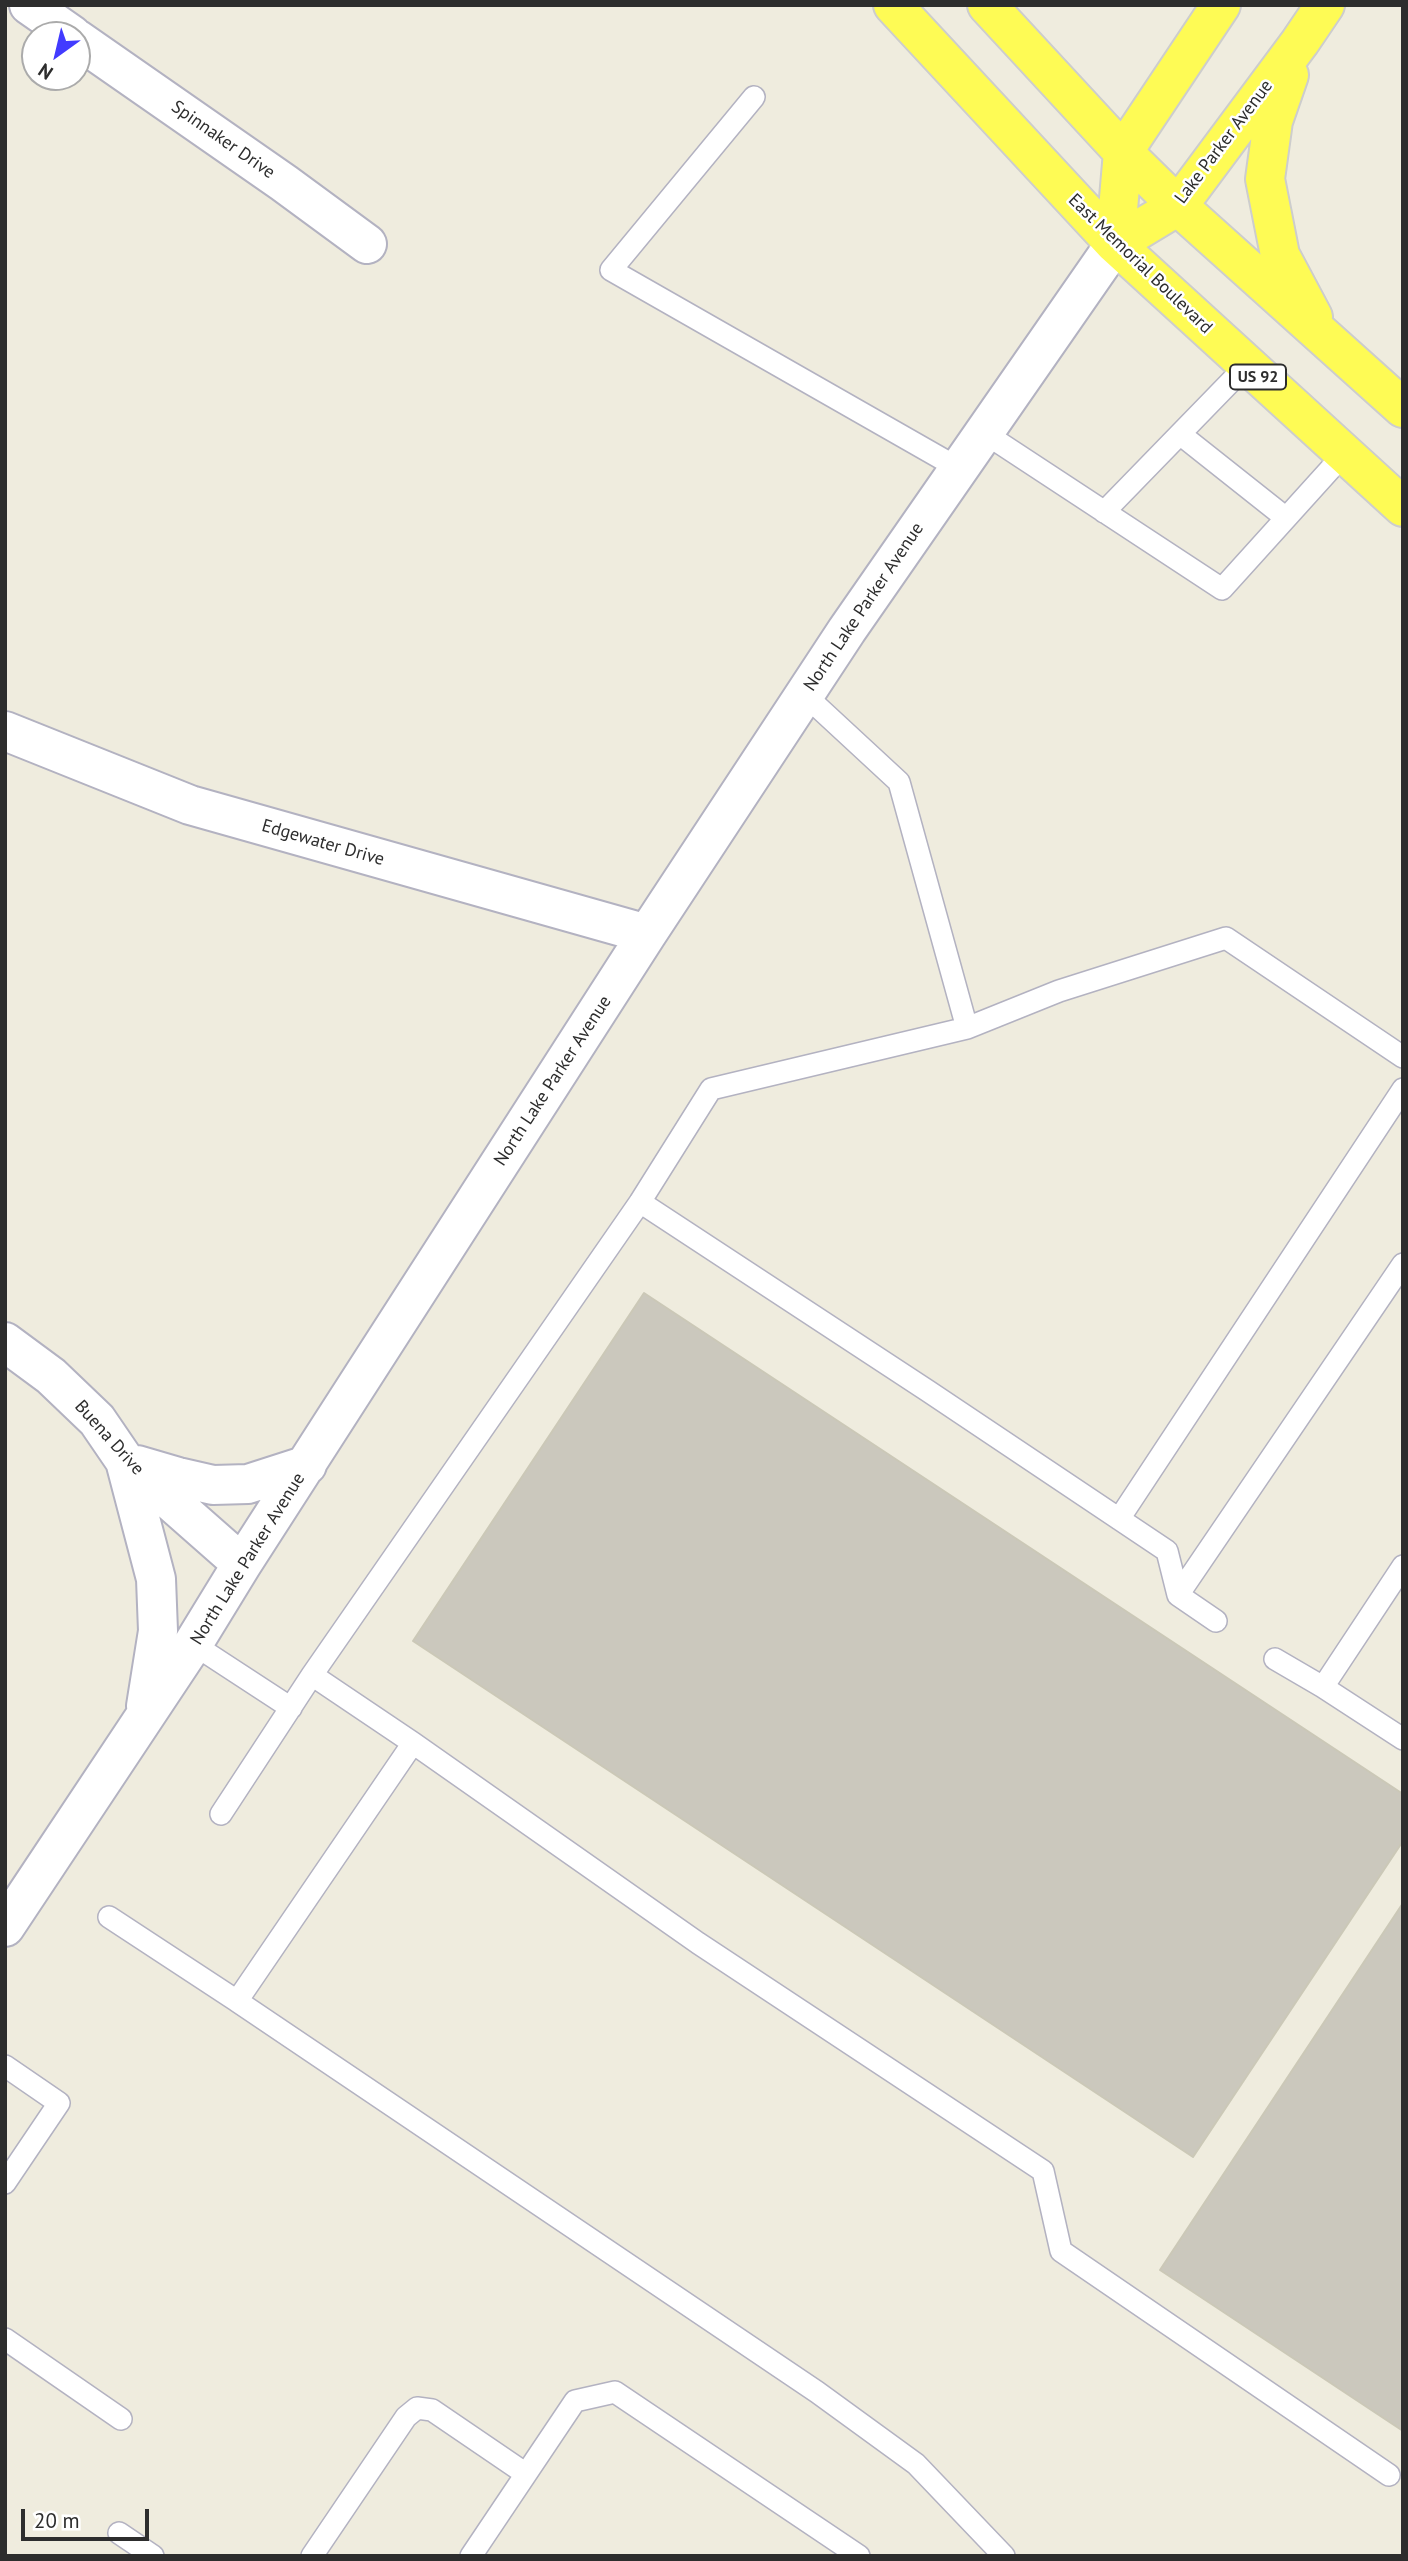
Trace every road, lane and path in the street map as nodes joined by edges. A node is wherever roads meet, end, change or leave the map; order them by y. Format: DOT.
graph roads {
  1 [pos="29,5"];
  2 [pos="893,5"];
  3 [pos="987,5"];
  4 [pos="1221,5"];
  5 [pos="1325,5"];
  6 [pos="52,21"];
  7 [pos="1300,42"];
  8 [pos="91,49"];
  9 [pos="754,97"];
  10 [pos="1123,152"];
  11 [pos="1178,206"];
  12 [pos="367,244"];
  13 [pos="1115,244"];
  14 [pos="1325,340"];
  15 [pos="1246,366"];
  16 [pos="1403,408"];
  17 [pos="983,432"];
  18 [pos="1180,434"];
  19 [pos="1344,454"];
  20 [pos="958,468"];
  21 [pos="1403,507"];
  22 [pos="1104,512"];
  23 [pos="1286,518"];
  24 [pos="805,695"];
  25 [pos="5,731"];
  26 [pos="647,934"];
  27 [pos="967,1028"];
  28 [pos="1403,1057"];
  29 [pos="1403,1089"];
  30 [pos="640,1202"];
  31 [pos="1403,1264"];
  32 [pos="5,1342"];
  33 [pos="125,1461"];
  34 [pos="307,1465"];
  35 [pos="1119,1518"];
  36 [pos="242,1564"];
  37 [pos="1403,1566"];
  38 [pos="1178,1595"];
  39 [pos="1216,1620"];
  40 [pos="193,1644"];
  41 [pos="1275,1659"];
  42 [pos="312,1675"];
  43 [pos="1323,1687"];
  44 [pos="291,1707"];
  45 [pos="144,1719"];
  46 [pos="1403,1739"];
  47 [pos="414,1743"];
  48 [pos="221,1814"];
  49 [pos="109,1917"];
  50 [pos="5,1927"];
  51 [pos="237,2001"];
  52 [pos="5,2066"];
  53 [pos="5,2183"];
  54 [pos="5,2339"];
  55 [pos="121,2418"];
  56 [pos="526,2473"];
  57 [pos="1389,2475"];
  58 [pos="119,2533"];
  59 [pos="153,2556"];
  60 [pos="312,2556"];
  61 [pos="471,2556"];
  62 [pos="859,2556"];
  63 [pos="1004,2556"];
  1 -- 6 [label="street"];
  2 -- 13 [label="main road, East Memorial Boulevard / US 92"];
  3 -- 10 [label="main road"];
  4 -- 10 [label="main road"];
  5 -- 7 [label="main road, Lake Parker Avenue"];
  7 -- 11 [label="main road, Lake Parker Avenue"];
  7 -- 14 [label="main road"];
  8 -- 12 [label="street, Spinnaker Drive"];
  9 -- 20 [label="lane"];
  10 -- 11 [label="main road"];
  10 -- 13 [label="main road"];
  11 -- 13 [label="main road, Lake Parker Avenue"];
  11 -- 14 [label="main road"];
  13 -- 15 [label="main road, East Memorial Boulevard / US 92"];
  13 -- 17 [label="street, North Lake Parker Avenue"];
  14 -- 16 [label="main road"];
  15 -- 18 [label="lane"];
  15 -- 19 [label="main road, East Memorial Boulevard / US 92"];
  17 -- 20 [label="street, North Lake Parker Avenue"];
  17 -- 22 [label="lane"];
  18 -- 22 [label="lane"];
  18 -- 23 [label="lane"];
  19 -- 21 [label="main road, East Memorial Boulevard / US 92"];
  19 -- 23 [label="lane"];
  20 -- 24 [label="street, North Lake Parker Avenue"];
  22 -- 23 [label="lane"];
  24 -- 26 [label="street, North Lake Parker Avenue"];
  24 -- 27 [label="lane"];
  25 -- 26 [label="street, Edgewater Drive"];
  26 -- 34 [label="street, North Lake Parker Avenue"];
  27 -- 28 [label="lane"];
  27 -- 30 [label="lane"];
  29 -- 35 [label="lane"];
  30 -- 35 [label="lane"];
  30 -- 42 [label="lane"];
  31 -- 38 [label="lane"];
  32 -- 33 [label="street, Buena Drive"];
  33 -- 34 [label="street"];
  33 -- 36 [label="street, Buena Drive"];
  33 -- 45 [label="street"];
  34 -- 36 [label="street, North Lake Parker Avenue"];
  35 -- 38 [label="lane"];
  36 -- 40 [label="street, North Lake Parker Avenue"];
  37 -- 43 [label="lane"];
  38 -- 39 [label="lane"];
  40 -- 44 [label="lane"];
  40 -- 45 [label="street, North Lake Parker Avenue"];
  41 -- 43 [label="lane"];
  42 -- 44 [label="lane"];
  42 -- 47 [label="lane"];
  43 -- 46 [label="lane"];
  44 -- 48 [label="lane"];
  45 -- 50 [label="street, North Lake Parker Avenue"];
  47 -- 51 [label="lane"];
  47 -- 57 [label="lane"];
  49 -- 51 [label="lane"];
  51 -- 63 [label="lane"];
  52 -- 53 [label="lane"];
  54 -- 55 [label="lane"];
  56 -- 60 [label="lane"];
  56 -- 61 [label="lane"];
  56 -- 62 [label="lane"];
  58 -- 59 [label="lane"];
}
